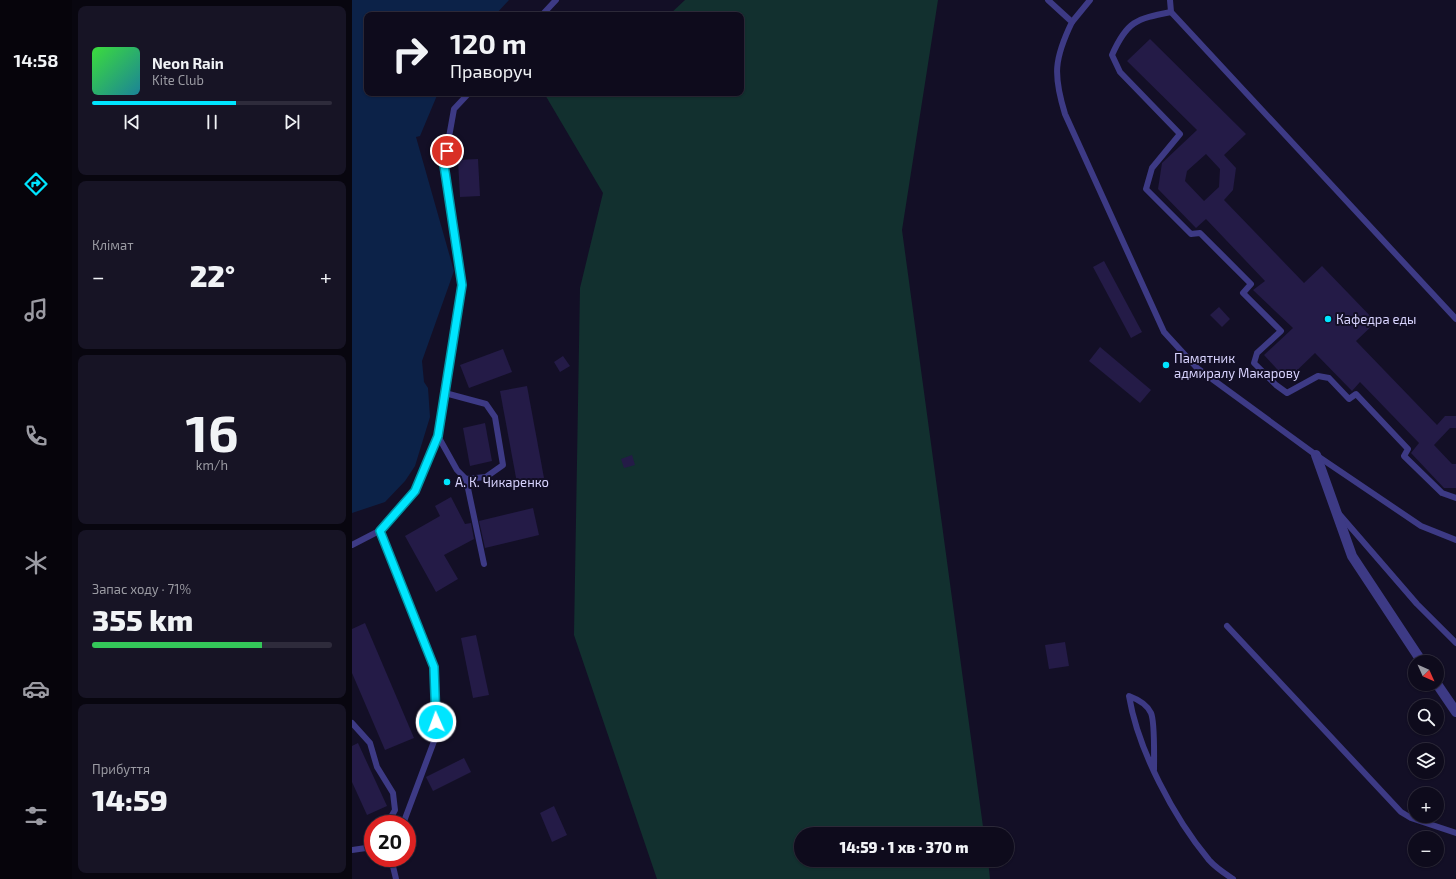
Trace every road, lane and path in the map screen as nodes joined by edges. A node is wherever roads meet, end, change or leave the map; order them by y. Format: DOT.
graph roads {
  1 [pos="556,0"];
  2 [pos="1048,0"];
  3 [pos="1090,0"];
  4 [pos="1170,0"];
  5 [pos="545,12"];
  6 [pos="1171,12"];
  7 [pos="1072,22"];
  8 [pos="466,96"];
  9 [pos="1456,319"];
  10 [pos="445,393"];
  11 [pos="438,436"];
  12 [pos="1316,455"];
  13 [pos="466,479"];
  14 [pos="1456,498"];
  15 [pos="1336,511"];
  16 [pos="380,531"];
  17 [pos="1456,540"];
  18 [pos="352,545"];
  19 [pos="484,564"];
  20 [pos="1227,626"];
  21 [pos="1456,643"];
  22 [pos="1417,655"];
  23 [pos="1442,691"];
  24 [pos="1456,712"];
  25 [pos="352,723"];
  26 [pos="1154,770"];
  27 [pos="392,815"];
  28 [pos="406,815"];
  29 [pos="1456,834"];
  30 [pos="364,848"];
  31 [pos="352,850"];
  32 [pos="393,867"];
  33 [pos="396,879"];
  34 [pos="1233,879"];
  1 -- 5 [label="lane"];
  2 -- 7 [label="lane"];
  3 -- 7 [label="lane"];
  4 -- 6 [label="lane"];
  6 -- 9 [label="lane"];
  6 -- 14 [label="lane"];
  7 -- 12 [label="lane"];
  8 -- 10 [label="lane"];
  10 -- 11 [label="lane"];
  10 -- 13 [label="lane"];
  11 -- 13 [label="lane"];
  11 -- 16 [label="lane"];
  12 -- 15 [label="street"];
  12 -- 17 [label="lane"];
  13 -- 19 [label="lane"];
  15 -- 21 [label="lane"];
  15 -- 22 [label="street"];
  16 -- 18 [label="lane"];
  16 -- 28 [label="lane"];
  20 -- 29 [label="lane"];
  23 -- 24 [label="street"];
  25 -- 27 [label="lane"];
  26 -- 26 [label="lane"];
  26 -- 34 [label="lane"];
  30 -- 31 [label="lane"];
  32 -- 33 [label="lane"];
}
